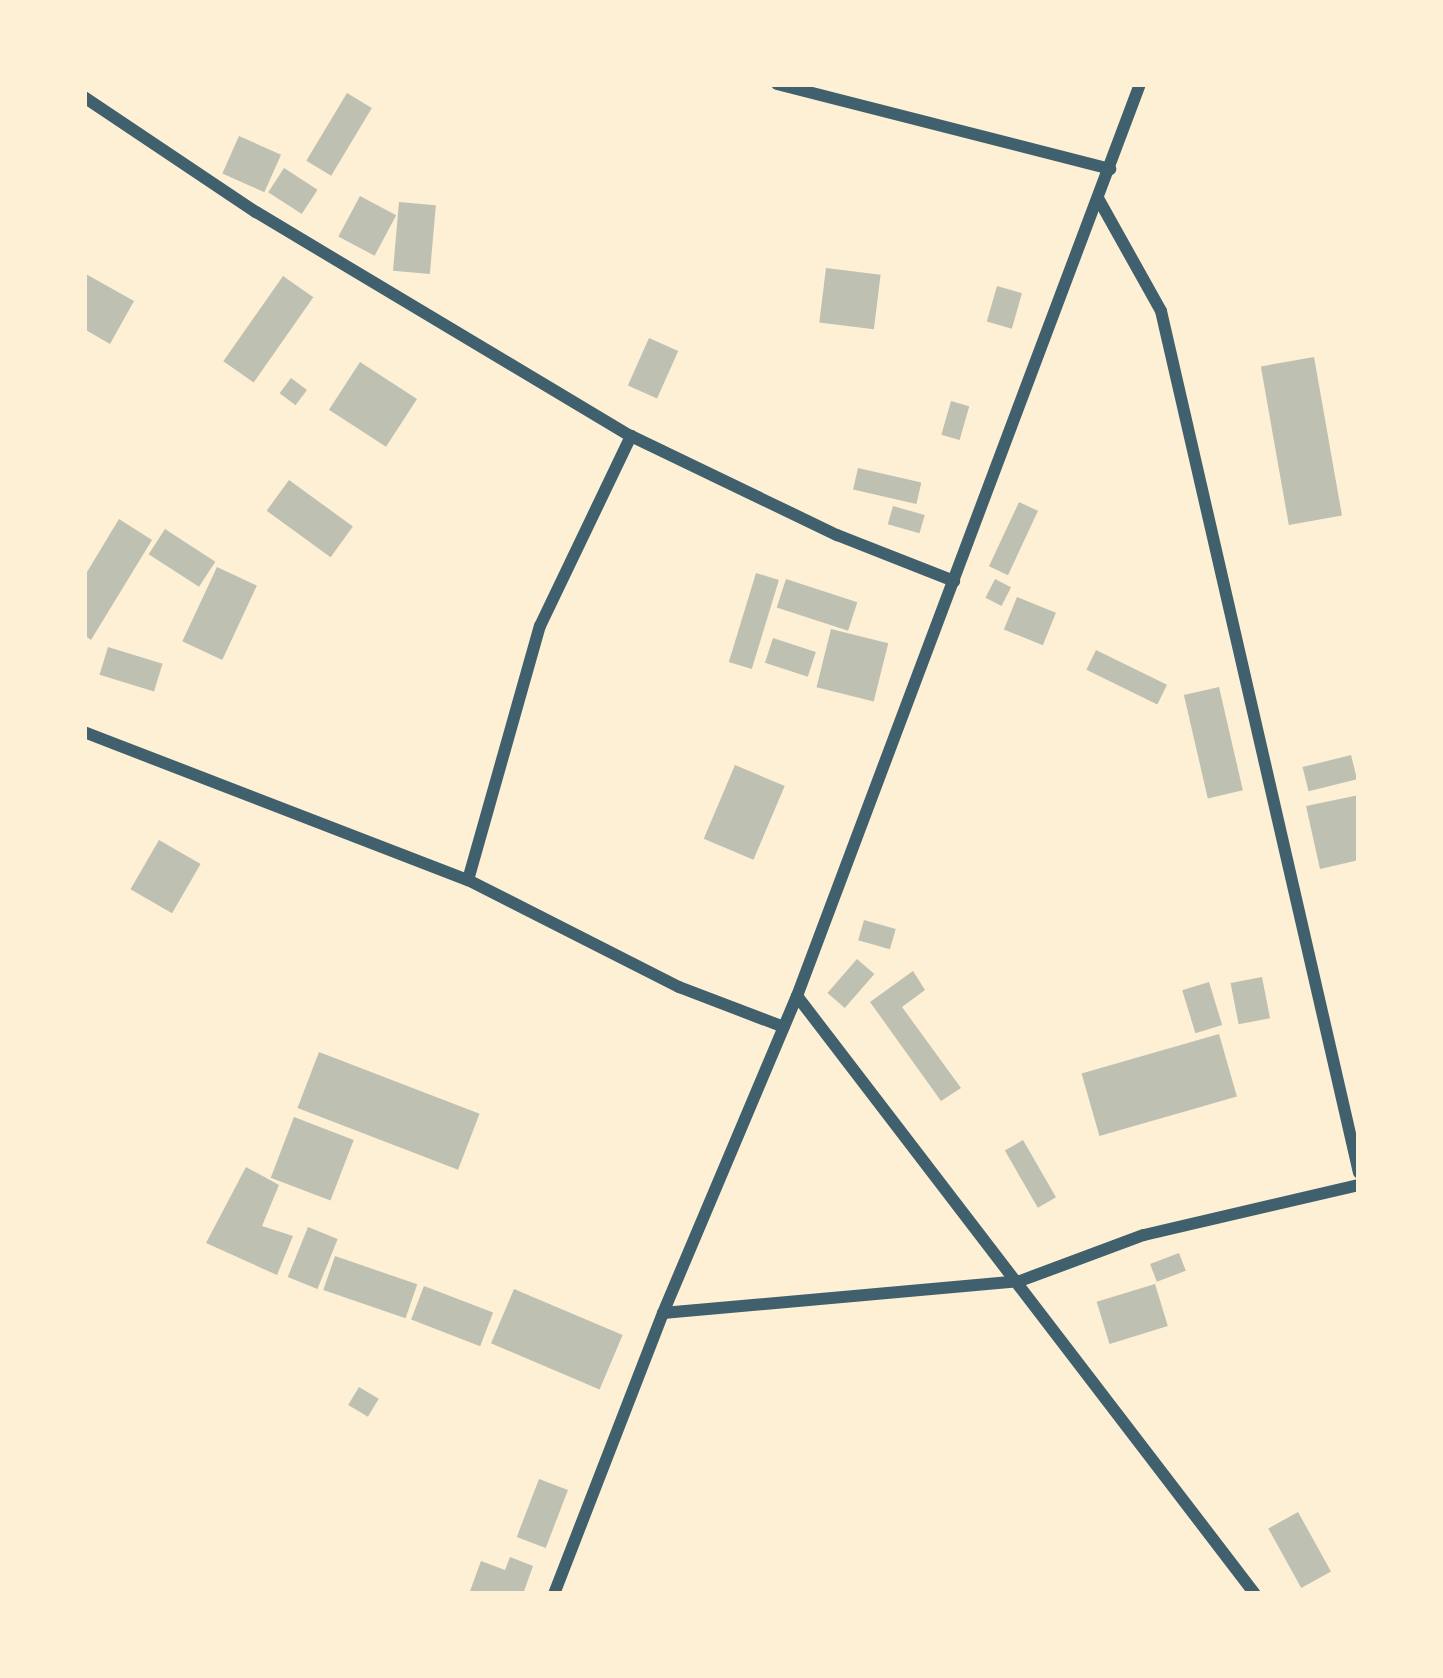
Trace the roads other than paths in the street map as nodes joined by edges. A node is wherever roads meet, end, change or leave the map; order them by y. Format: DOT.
graph roads {
  1 [pos="777,84"];
  2 [pos="1140,84"];
  3 [pos="84,97"];
  4 [pos="1110,169"];
  5 [pos="1099,200"];
  6 [pos="632,436"];
  7 [pos="954,581"];
  8 [pos="84,732"];
  9 [pos="468,880"];
  10 [pos="797,996"];
  11 [pos="784,1027"];
  12 [pos="1359,1174"];
  13 [pos="1359,1185"];
  14 [pos="1020,1281"];
  15 [pos="664,1313"];
  16 [pos="554,1594"];
  17 [pos="1255,1594"];
  1 -- 4 [label="street"];
  2 -- 4 [label="street"];
  3 -- 6 [label="street"];
  4 -- 5 [label="street"];
  5 -- 7 [label="street"];
  5 -- 12 [label="street"];
  6 -- 7 [label="street"];
  6 -- 9 [label="street"];
  7 -- 10 [label="street"];
  8 -- 9 [label="street"];
  9 -- 11 [label="street"];
  10 -- 11 [label="street"];
  10 -- 14 [label="street"];
  11 -- 15 [label="street"];
  13 -- 14 [label="street"];
  14 -- 15 [label="street"];
  14 -- 17 [label="street"];
  15 -- 16 [label="street"];
}
